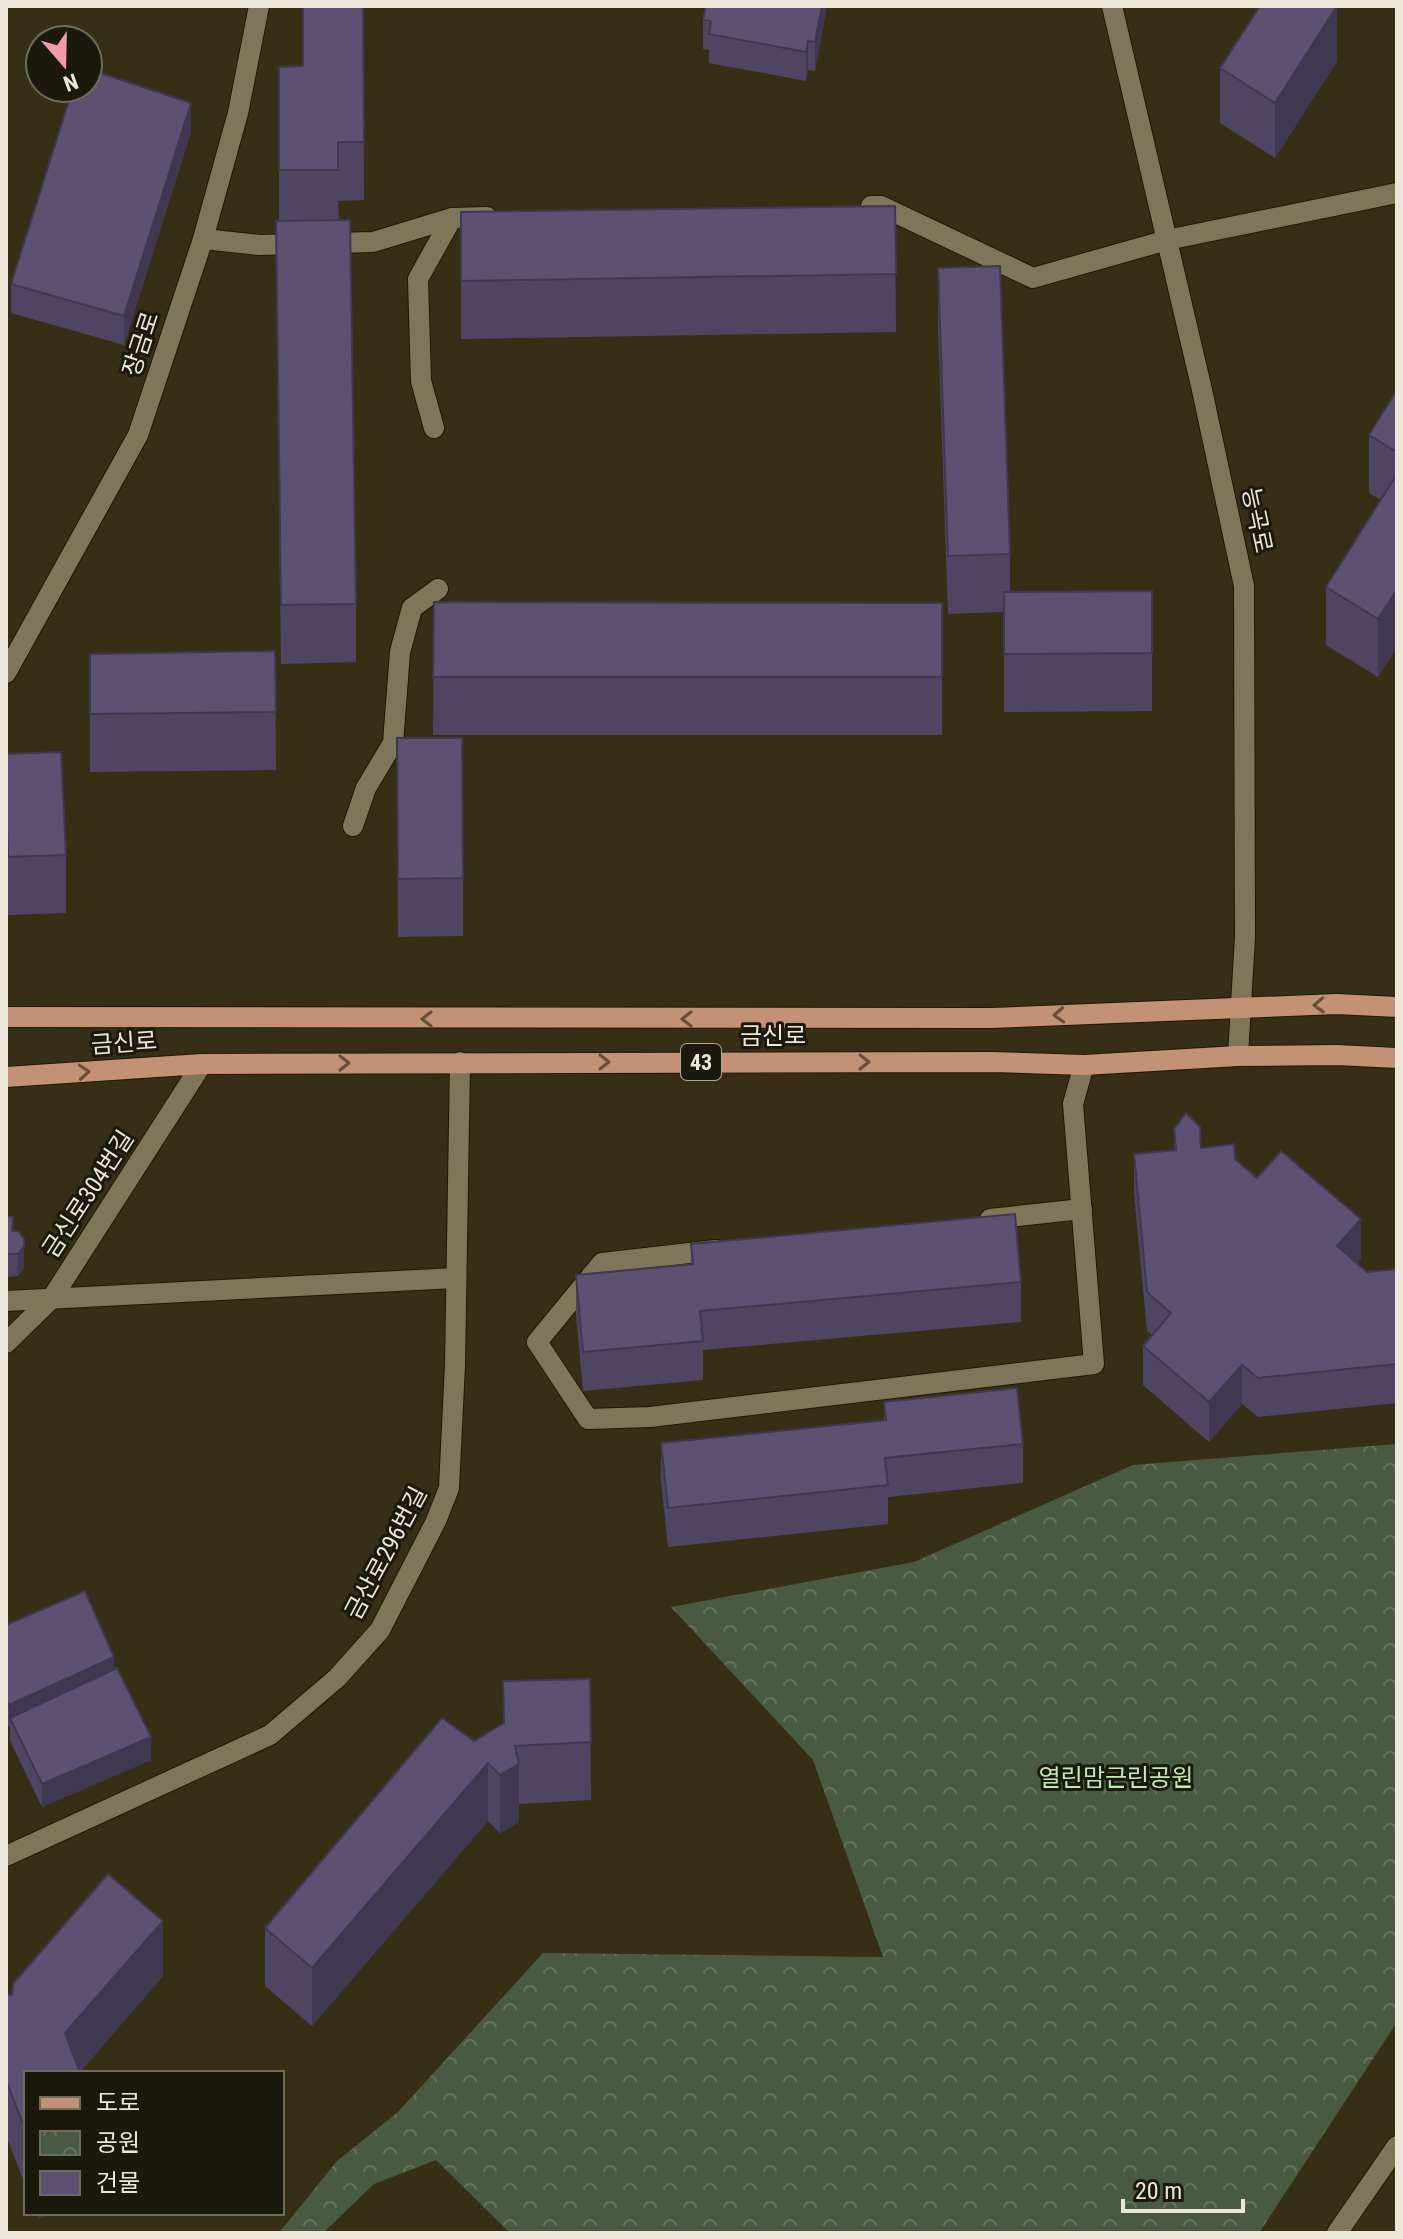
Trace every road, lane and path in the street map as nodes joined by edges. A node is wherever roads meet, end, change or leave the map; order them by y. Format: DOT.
graph roads {
  1 [pos="259,6"];
  2 [pos="1112,6"];
  3 [pos="1397,193"];
  4 [pos="853,207"];
  5 [pos="513,217"];
  6 [pos="452,218"];
  7 [pos="203,239"];
  8 [pos="1167,240"];
  9 [pos="434,428"];
  10 [pos="438,589"];
  11 [pos="6,673"];
  12 [pos="353,826"];
  13 [pos="1239,1007"];
  14 [pos="1397,1007"];
  15 [pos="6,1017"];
  16 [pos="1238,1056"];
  17 [pos="1397,1058"];
  18 [pos="460,1062"];
  19 [pos="202,1064"];
  20 [pos="1084,1065"];
  21 [pos="6,1077"];
  22 [pos="1082,1209"];
  23 [pos="974,1221"];
  24 [pos="742,1247"];
  25 [pos="456,1278"];
  26 [pos="52,1298"];
  27 [pos="6,1301"];
  28 [pos="6,1343"];
  29 [pos="6,1856"];
  30 [pos="1397,2146"];
  31 [pos="1337,2233"];
  1 -- 7 [label="street, 장금로"];
  2 -- 8 [label="street, 능곡로"];
  3 -- 8 [label="street"];
  4 -- 8 [label="street"];
  5 -- 6 [label="street"];
  6 -- 7 [label="street"];
  6 -- 9 [label="street"];
  7 -- 11 [label="street, 장금로"];
  8 -- 13 [label="street, 능곡로"];
  10 -- 12 [label="street"];
  14 -- 13 [label="main road, 금신로 / 43, one-way"];
  13 -- 15 [label="main road, 금신로 / 43, one-way"];
  13 -- 16 [label="street, 능곡로"];
  16 -- 17 [label="main road, 금신로 / 43"];
  16 -- 20 [label="main road, 금신로 / 43"];
  19 -- 18 [label="main road, 금신로 / 43, one-way"];
  18 -- 20 [label="main road, 금신로 / 43, one-way"];
  18 -- 25 [label="street, 금산로296번길"];
  21 -- 19 [label="main road, 금신로 / 43, one-way"];
  19 -- 26 [label="street, 금신로304번길"];
  20 -- 22 [label="street"];
  22 -- 23 [label="street"];
  22 -- 24 [label="street"];
  25 -- 26 [label="street"];
  25 -- 29 [label="street, 금산로296번길"];
  26 -- 27 [label="street"];
  26 -- 28 [label="street, 금신로304번길"];
  30 -- 31 [label="street"];
}
